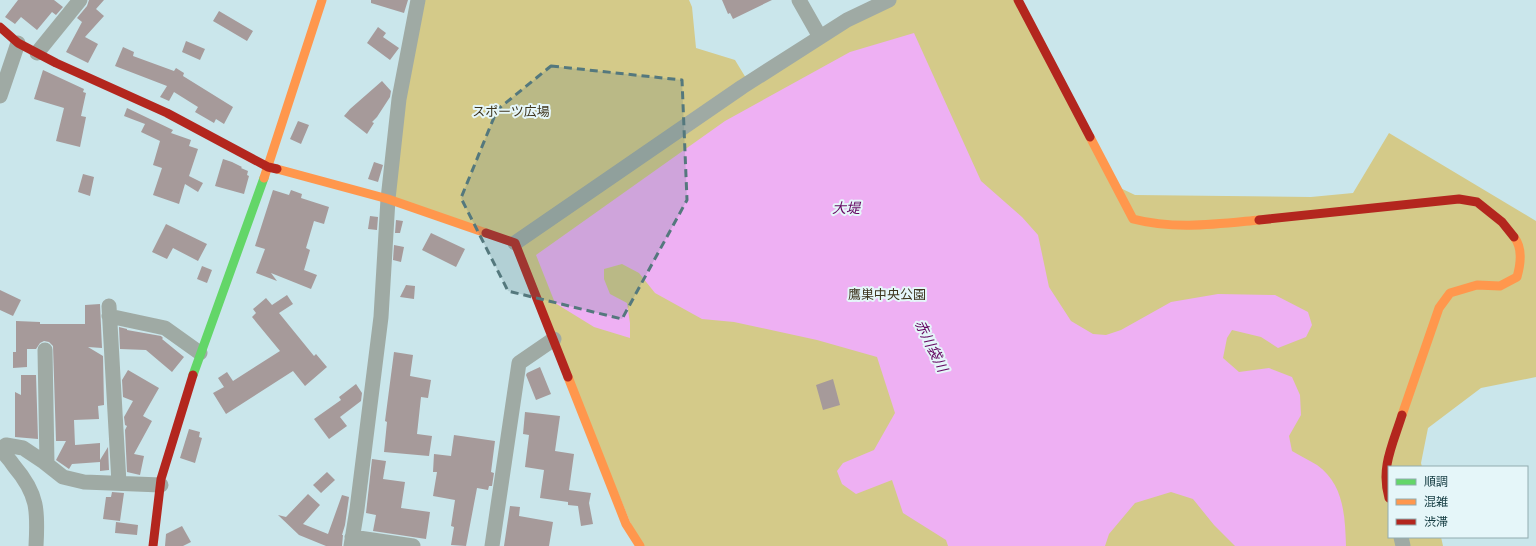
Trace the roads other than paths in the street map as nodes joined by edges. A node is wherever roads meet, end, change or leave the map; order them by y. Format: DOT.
graph roads {
  1 [pos="80,0"];
  2 [pos="322,0"];
  3 [pos="418,0"];
  4 [pos="799,0"];
  5 [pos="888,0"];
  6 [pos="1018,0"];
  7 [pos="0,27"];
  8 [pos="820,37"];
  9 [pos="18,43"];
  10 [pos="37,53"];
  11 [pos="0,96"];
  12 [pos="268,167"];
  13 [pos="388,199"];
  14 [pos="515,243"];
  15 [pos="554,339"];
  16 [pos="45,350"];
  17 [pos="200,353"];
  18 [pos="0,449"];
  19 [pos="48,464"];
  20 [pos="119,483"];
  21 [pos="161,485"];
  22 [pos="1388,495"];
  23 [pos="352,541"];
  24 [pos="36,546"];
  25 [pos="152,546"];
  26 [pos="413,546"];
  27 [pos="492,546"];
  28 [pos="640,546"];
  1 -- 10 [label="street"];
  2 -- 12 [label="street"];
  3 -- 13 [label="street"];
  4 -- 8 [label="street"];
  5 -- 8 [label="street"];
  6 -- 22 [label="street"];
  7 -- 9 [label="street"];
  8 -- 14 [label="street"];
  9 -- 10 [label="street"];
  9 -- 11 [label="street"];
  10 -- 12 [label="street"];
  12 -- 13 [label="street"];
  12 -- 17 [label="street"];
  13 -- 14 [label="street"];
  13 -- 23 [label="street"];
  14 -- 15 [label="street"];
  15 -- 27 [label="street"];
  15 -- 28 [label="street"];
  16 -- 19 [label="street"];
  17 -- 20 [label="street"];
  17 -- 21 [label="street"];
  18 -- 19 [label="street"];
  18 -- 24 [label="street"];
  19 -- 20 [label="street"];
  20 -- 21 [label="street"];
  21 -- 25 [label="street"];
  23 -- 26 [label="street"];
}
